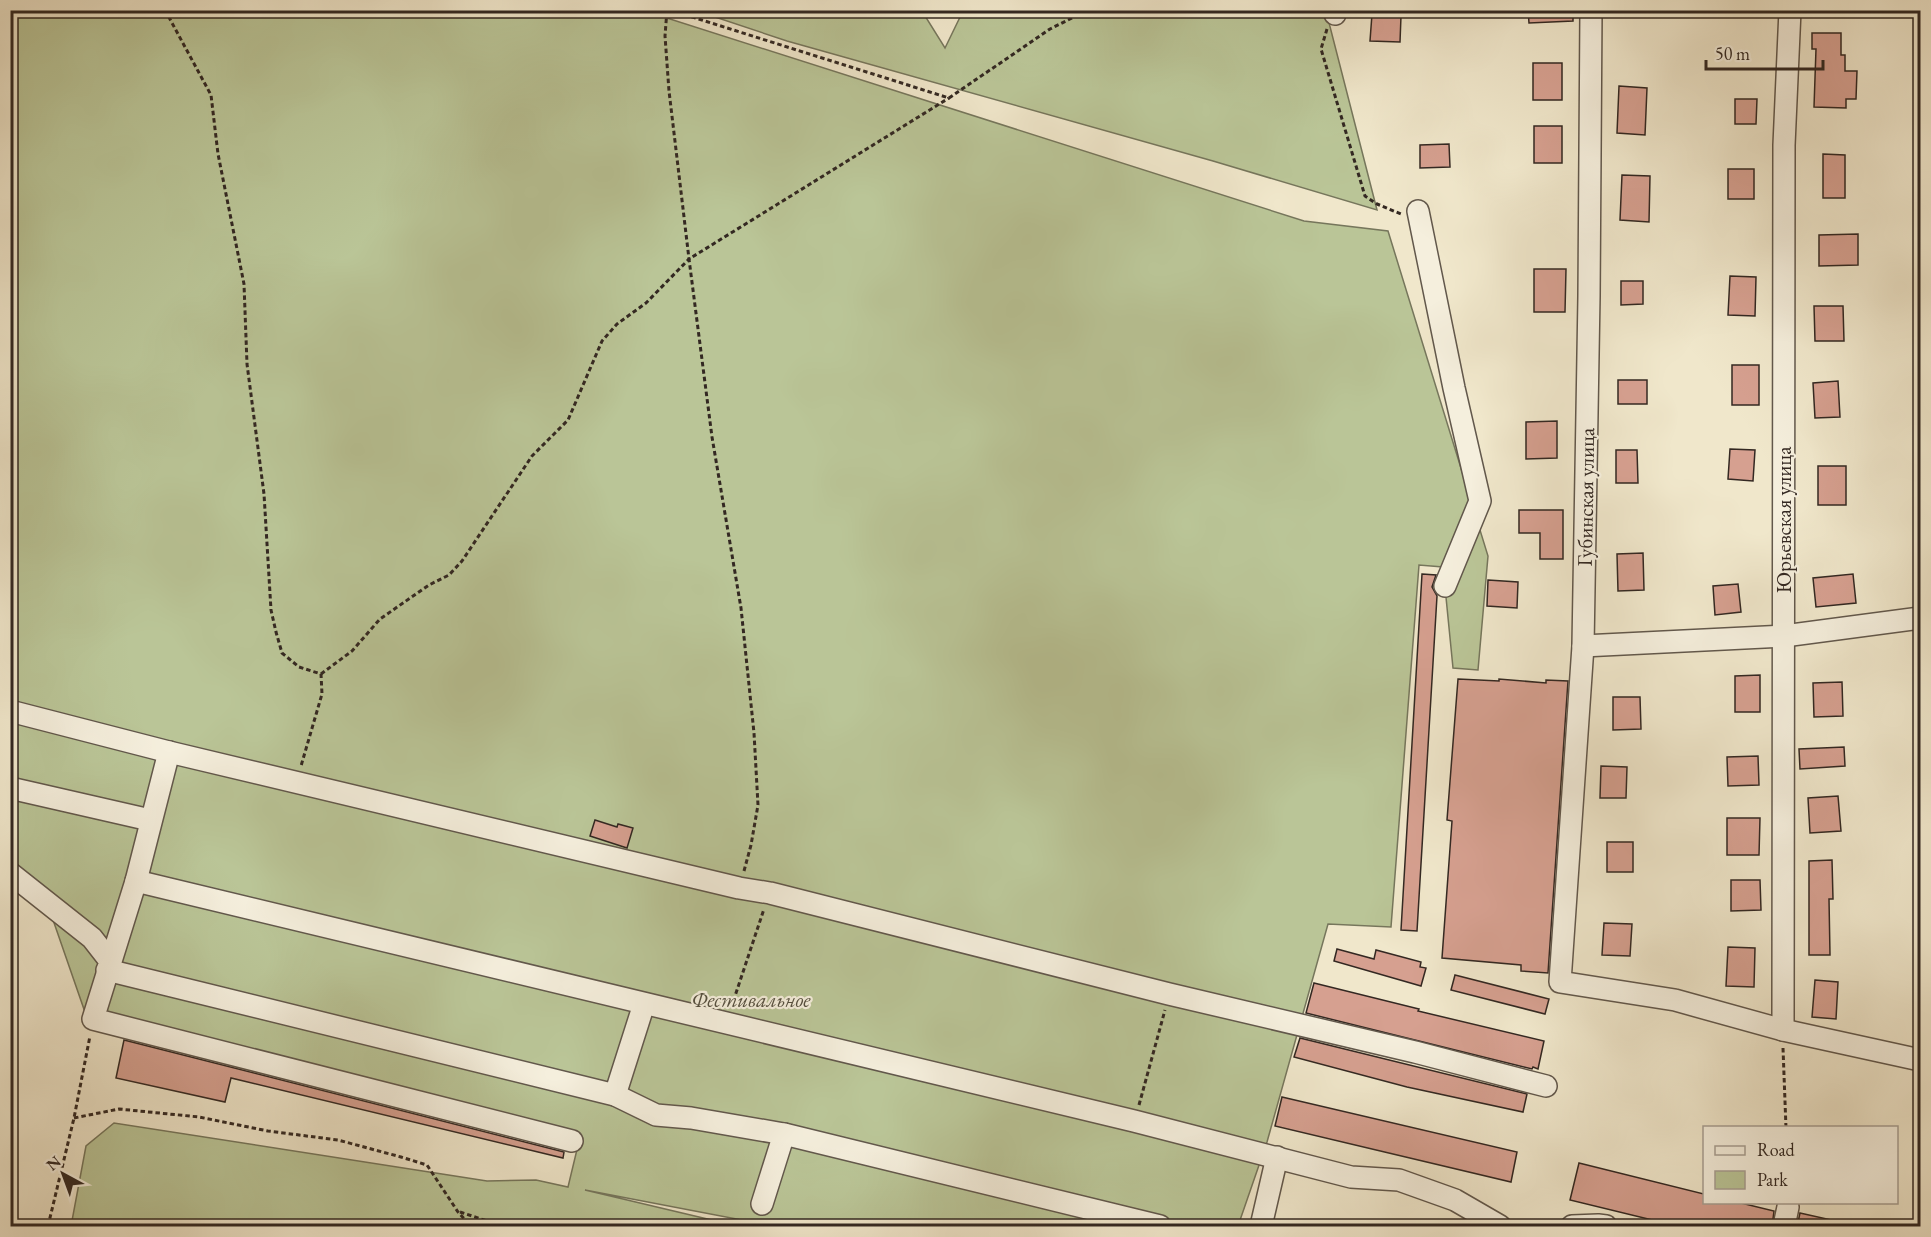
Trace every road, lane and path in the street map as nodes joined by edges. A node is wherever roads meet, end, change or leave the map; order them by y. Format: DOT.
graph roads {
  1 [pos="165,10"];
  2 [pos="668,10"];
  3 [pos="1088,10"];
  4 [pos="1591,10"];
  5 [pos="1790,10"];
  6 [pos="1334,12"];
  7 [pos="949,98"];
  8 [pos="1419,216"];
  9 [pos="689,259"];
  10 [pos="1445,586"];
  11 [pos="1920,618"];
  12 [pos="1784,636"];
  13 [pos="1583,646"];
  14 [pos="321,674"];
  15 [pos="10,711"];
  16 [pos="169,752"];
  17 [pos="297,781"];
  18 [pos="10,788"];
  19 [pos="150,820"];
  20 [pos="10,873"];
  21 [pos="136,881"];
  22 [pos="740,888"];
  23 [pos="770,893"];
  24 [pos="109,966"];
  25 [pos="1169,994"];
  26 [pos="644,1004"];
  27 [pos="93,1019"];
  28 [pos="725,1024"];
  29 [pos="1783,1029"];
  30 [pos="1920,1060"];
  31 [pos="1546,1086"];
  32 [pos="615,1095"];
  33 [pos="74,1118"];
  34 [pos="1134,1121"];
  35 [pos="1786,1126"];
  36 [pos="784,1134"];
  37 [pos="572,1141"];
  38 [pos="1277,1157"];
  39 [pos="762,1204"];
  40 [pos="458,1212"];
  41 [pos="1136,1224"];
  42 [pos="48,1227"];
  43 [pos="471,1227"];
  44 [pos="502,1227"];
  45 [pos="1160,1227"];
  46 [pos="1260,1227"];
  47 [pos="1500,1227"];
  48 [pos="1572,1227"];
  49 [pos="1605,1227"];
  1 -- 14 [label="path"];
  2 -- 7 [label="path"];
  2 -- 9 [label="path"];
  3 -- 7 [label="path"];
  4 -- 13 [label="street, Губинская улица"];
  5 -- 12 [label="street, Юрьевская улица"];
  6 -- 8 [label="path"];
  7 -- 9 [label="path"];
  8 -- 10 [label="street"];
  9 -- 14 [label="path"];
  9 -- 22 [label="path"];
  11 -- 12 [label="street"];
  12 -- 13 [label="street"];
  12 -- 29 [label="street, Юрьевская улица"];
  13 -- 29 [label="street, Губинская улица"];
  14 -- 17 [label="path"];
  15 -- 16 [label="street"];
  16 -- 17 [label="street"];
  16 -- 19 [label="street"];
  17 -- 22 [label="street"];
  18 -- 19 [label="street"];
  19 -- 21 [label="street"];
  20 -- 24 [label="street"];
  21 -- 24 [label="street"];
  21 -- 26 [label="street"];
  22 -- 23 [label="street"];
  23 -- 25 [label="street"];
  23 -- 28 [label="path"];
  24 -- 27 [label="street"];
  24 -- 32 [label="street"];
  25 -- 31 [label="street"];
  25 -- 34 [label="path"];
  26 -- 28 [label="street"];
  26 -- 32 [label="street"];
  27 -- 33 [label="path"];
  27 -- 37 [label="street"];
  28 -- 34 [label="street"];
  29 -- 30 [label="street"];
  29 -- 35 [label="path"];
  32 -- 36 [label="street"];
  33 -- 40 [label="path"];
  33 -- 42 [label="path"];
  34 -- 38 [label="street"];
  36 -- 39 [label="street"];
  36 -- 41 [label="street"];
  38 -- 46 [label="street"];
  38 -- 47 [label="street"];
  40 -- 43 [label="path"];
  40 -- 44 [label="path"];
  41 -- 45 [label="street"];
  48 -- 49 [label="street"];
}
